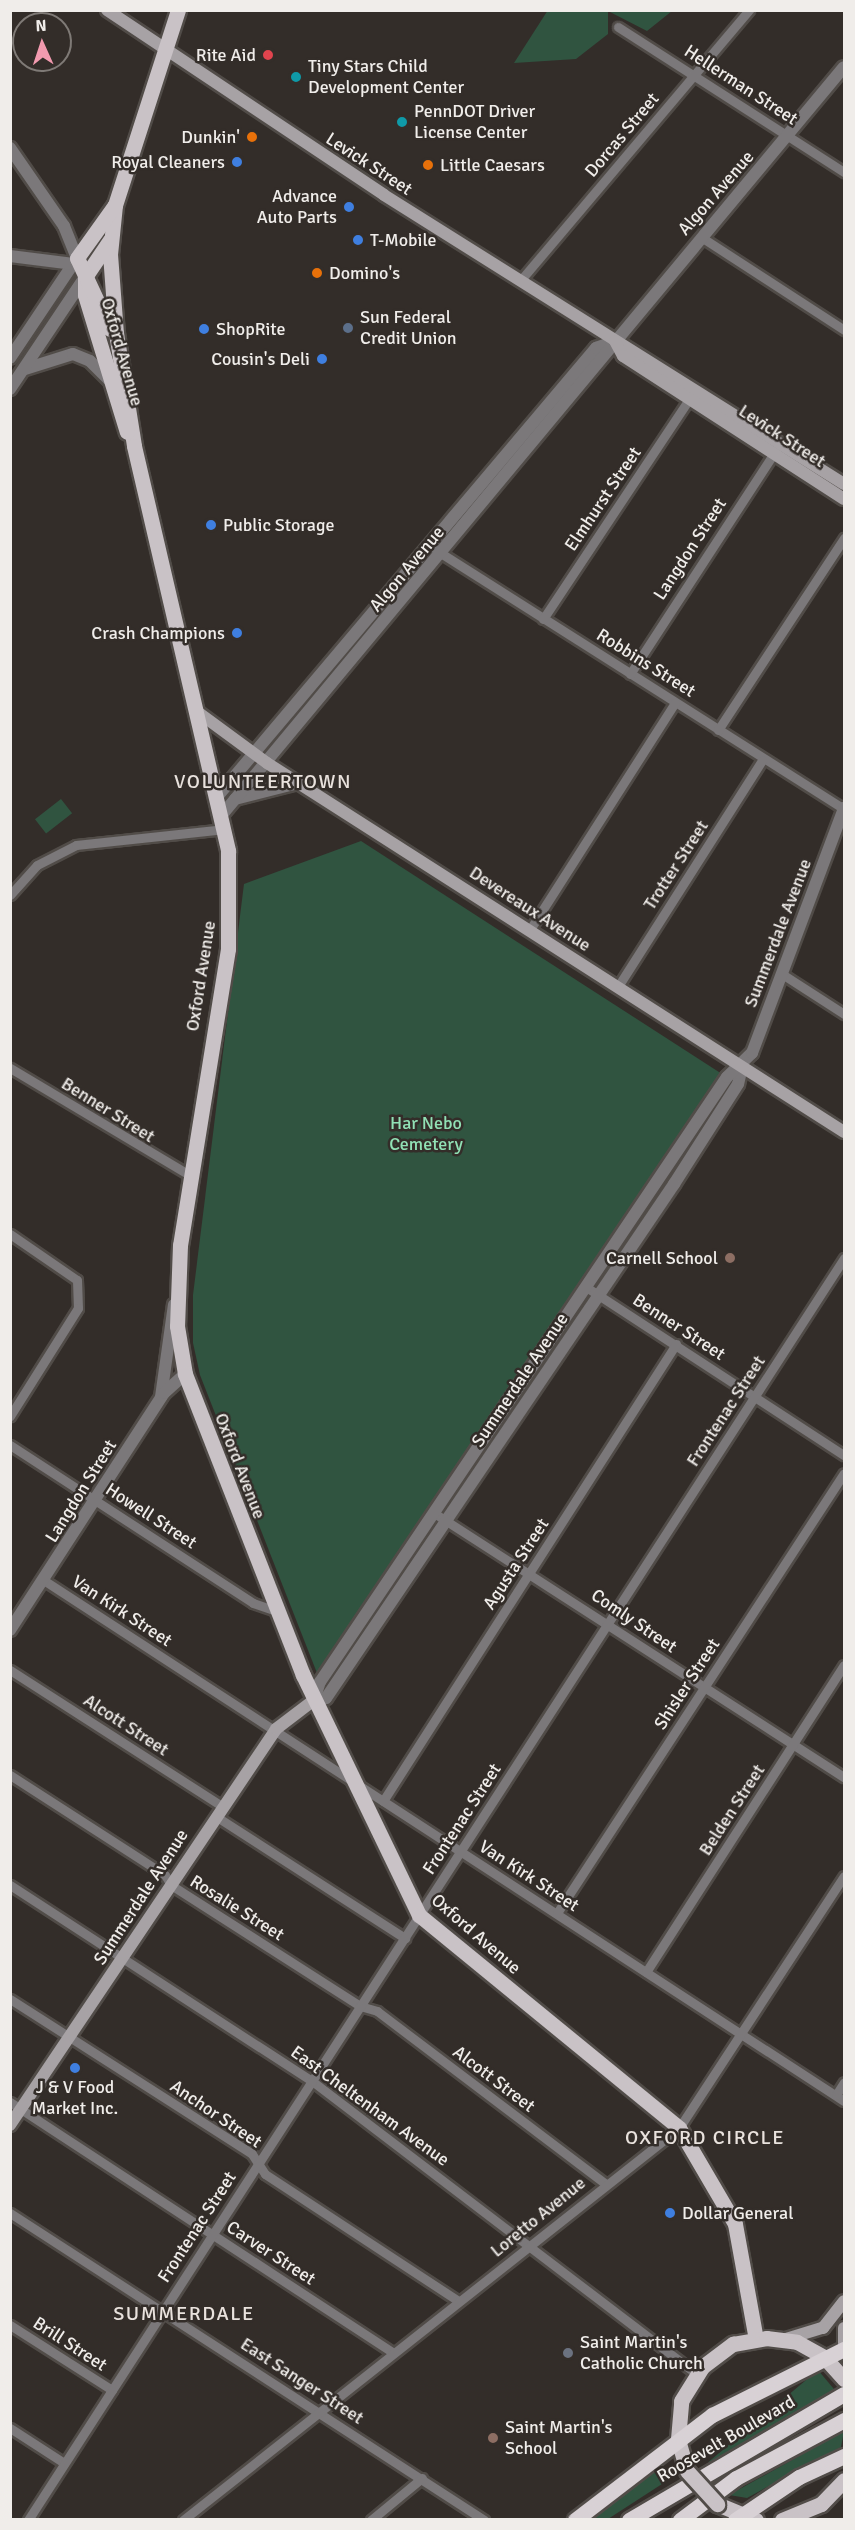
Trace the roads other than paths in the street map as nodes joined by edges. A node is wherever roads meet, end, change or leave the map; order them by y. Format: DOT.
graph roads {
  1 [pos="108,10"];
  2 [pos="178,10"];
  3 [pos="749,10"];
  4 [pos="618,27"];
  5 [pos="166,52"];
  6 [pos="844,67"];
  7 [pos="695,74"];
  8 [pos="788,136"];
  9 [pos="10,148"];
  10 [pos="844,172"];
  11 [pos="115,205"];
  12 [pos="701,237"];
  13 [pos="111,238"];
  14 [pos="10,256"];
  15 [pos="75,261"];
  16 [pos="85,277"];
  17 [pos="520,280"];
  18 [pos="844,330"];
  19 [pos="615,341"];
  20 [pos="10,358"];
  21 [pos="120,363"];
  22 [pos="24,369"];
  23 [pos="113,386"];
  24 [pos="10,389"];
  25 [pos="690,398"];
  26 [pos="134,446"];
  27 [pos="778,447"];
  28 [pos="844,484"];
  29 [pos="844,498"];
  30 [pos="844,538"];
  31 [pos="430,545"];
  32 [pos="443,555"];
  33 [pos="543,619"];
  34 [pos="630,674"];
  35 [pos="675,703"];
  36 [pos="199,713"];
  37 [pos="718,730"];
  38 [pos="257,751"];
  39 [pos="762,760"];
  40 [pos="267,764"];
  41 [pos="298,783"];
  42 [pos="217,798"];
  43 [pos="235,799"];
  44 [pos="844,809"];
  45 [pos="223,823"];
  46 [pos="10,895"];
  47 [pos="529,931"];
  48 [pos="782,974"];
  49 [pos="617,988"];
  50 [pos="844,1014"];
  51 [pos="10,1068"];
  52 [pos="742,1068"];
  53 [pos="844,1132"];
  54 [pos="191,1176"];
  55 [pos="10,1234"];
  56 [pos="844,1258"];
  57 [pos="586,1287"];
  58 [pos="177,1295"];
  59 [pos="598,1295"];
  60 [pos="676,1344"];
  61 [pos="185,1374"];
  62 [pos="754,1397"];
  63 [pos="159,1401"];
  64 [pos="10,1416"];
  65 [pos="10,1444"];
  66 [pos="844,1455"];
  67 [pos="844,1473"];
  68 [pos="96,1500"];
  69 [pos="434,1513"];
  70 [pos="446,1521"];
  71 [pos="530,1573"];
  72 [pos="45,1581"];
  73 [pos="276,1611"];
  74 [pos="608,1624"];
  75 [pos="10,1630"];
  76 [pos="844,1665"];
  77 [pos="10,1671"];
  78 [pos="704,1686"];
  79 [pos="314,1700"];
  80 [pos="276,1729"];
  81 [pos="794,1744"];
  82 [pos="10,1775"];
  83 [pos="844,1777"];
  84 [pos="352,1779"];
  85 [pos="382,1801"];
  86 [pos="220,1812"];
  87 [pos="462,1851"];
  88 [pos="844,1876"];
  89 [pos="10,1885"];
  90 [pos="171,1885"];
  91 [pos="557,1913"];
  92 [pos="419,1915"];
  93 [pos="405,1938"];
  94 [pos="123,1959"];
  95 [pos="646,1972"];
  96 [pos="10,1999"];
  97 [pos="360,2006"];
  98 [pos="745,2032"];
  99 [pos="69,2037"];
  100 [pos="312,2081"];
  101 [pos="844,2082"];
  102 [pos="840,2098"];
  103 [pos="16,2106"];
  104 [pos="10,2125"];
  105 [pos="679,2128"];
  106 [pos="258,2163"];
  107 [pos="606,2184"];
  108 [pos="10,2213"];
  109 [pos="212,2235"];
  110 [pos="529,2246"];
  111 [pos="458,2301"];
  112 [pos="844,2301"];
  113 [pos="163,2311"];
  114 [pos="10,2325"];
  115 [pos="844,2328"];
  116 [pos="756,2339"];
  117 [pos="785,2340"];
  118 [pos="844,2343"];
  119 [pos="844,2349"];
  120 [pos="393,2353"];
  121 [pos="824,2357"];
  122 [pos="696,2374"];
  123 [pos="844,2379"];
  124 [pos="112,2390"];
  125 [pos="844,2394"];
  126 [pos="318,2411"];
  127 [pos="844,2420"];
  128 [pos="10,2428"];
  129 [pos="678,2439"];
  130 [pos="844,2456"];
  131 [pos="64,2463"];
  132 [pos="422,2478"];
  133 [pos="844,2480"];
  134 [pos="745,2518"];
  135 [pos="785,2519"];
  136 [pos="28,2520"];
  137 [pos="183,2520"];
  138 [pos="371,2520"];
  139 [pos="484,2520"];
  140 [pos="575,2520"];
  141 [pos="629,2520"];
  142 [pos="680,2520"];
  1 -- 5 [label="main road, Levick Street"];
  2 -- 5 [label="main road, Oxford Avenue"];
  3 -- 7 [label="street, Dorcas Street"];
  4 -- 7 [label="street, Hellerman Street"];
  5 -- 11 [label="main road, Oxford Avenue"];
  5 -- 17 [label="main road, Levick Street"];
  6 -- 8 [label="street, Algon Avenue"];
  7 -- 8 [label="street, Hellerman Street"];
  7 -- 17 [label="street, Dorcas Street"];
  8 -- 10 [label="street, Hellerman Street"];
  8 -- 12 [label="street, Algon Avenue"];
  9 -- 15 [label="street"];
  11 -- 13 [label="main road, Oxford Avenue"];
  11 -- 15 [label="main road, Oxford Avenue"];
  12 -- 18 [label="street"];
  12 -- 19 [label="street, Algon Avenue"];
  13 -- 16 [label="main road, Oxford Avenue"];
  13 -- 21 [label="main road, Oxford Avenue"];
  14 -- 15 [label="street"];
  15 -- 16 [label="main road"];
  15 -- 20 [label="street"];
  16 -- 21 [label="main road"];
  16 -- 22 [label="street"];
  16 -- 23 [label="main road, Oxford Avenue"];
  17 -- 19 [label="main road, Levick Street"];
  19 -- 25 [label="main road, Levick Street"];
  19 -- 27 [label="main road, Levick Street"];
  19 -- 31 [label="street, Algon Avenue"];
  19 -- 32 [label="street, Algon Avenue"];
  21 -- 26 [label="main road, Oxford Avenue"];
  22 -- 23 [label="street"];
  22 -- 24 [label="street"];
  23 -- 26 [label="main road, Oxford Avenue"];
  25 -- 27 [label="main road, Levick Street"];
  25 -- 33 [label="street, Elmhurst Street"];
  26 -- 36 [label="main road, Oxford Avenue"];
  27 -- 28 [label="main road, Levick Street"];
  27 -- 29 [label="main road, Levick Street"];
  27 -- 34 [label="street, Langdon Street"];
  30 -- 37 [label="street"];
  31 -- 32 [label="street, Robbins Street"];
  31 -- 38 [label="street, Algon Avenue"];
  32 -- 33 [label="street, Robbins Street"];
  32 -- 40 [label="street, Algon Avenue"];
  33 -- 34 [label="street, Robbins Street"];
  34 -- 35 [label="street, Robbins Street"];
  35 -- 37 [label="street, Robbins Street"];
  35 -- 47 [label="street"];
  36 -- 38 [label="main road, Devereaux Avenue"];
  36 -- 42 [label="main road, Oxford Avenue"];
  37 -- 39 [label="street, Robbins Street"];
  38 -- 40 [label="main road, Devereaux Avenue"];
  38 -- 42 [label="street, Algon Avenue"];
  39 -- 44 [label="street, Robbins Street"];
  39 -- 49 [label="street, Trotter Street"];
  40 -- 41 [label="main road, Devereaux Avenue"];
  40 -- 43 [label="street, Algon Avenue"];
  41 -- 43 [label="street"];
  41 -- 47 [label="main road, Devereaux Avenue"];
  42 -- 45 [label="main road, Oxford Avenue"];
  43 -- 45 [label="street, Algon Avenue"];
  44 -- 48 [label="street, Summerdale Avenue"];
  45 -- 46 [label="street"];
  45 -- 54 [label="main road, Oxford Avenue"];
  47 -- 49 [label="main road, Devereaux Avenue"];
  48 -- 50 [label="street"];
  48 -- 52 [label="street, Summerdale Avenue"];
  49 -- 52 [label="main road, Devereaux Avenue"];
  51 -- 54 [label="street, Benner Street"];
  52 -- 53 [label="main road, Devereaux Avenue"];
  52 -- 57 [label="street, Summerdale Avenue"];
  52 -- 59 [label="street, Summerdale Avenue"];
  54 -- 58 [label="main road, Oxford Avenue"];
  55 -- 64 [label="street"];
  56 -- 62 [label="street, Frontenac Street"];
  57 -- 59 [label="street, Benner Street"];
  57 -- 69 [label="street, Summerdale Avenue"];
  58 -- 61 [label="main road, Oxford Avenue"];
  58 -- 63 [label="street"];
  59 -- 60 [label="street, Benner Street"];
  59 -- 70 [label="street, Summerdale Avenue"];
  60 -- 62 [label="street, Benner Street"];
  60 -- 71 [label="street, Agusta Street"];
  61 -- 63 [label="street, Langdon Street"];
  61 -- 73 [label="main road, Oxford Avenue"];
  62 -- 66 [label="street, Benner Street"];
  62 -- 74 [label="street, Frontenac Street"];
  63 -- 68 [label="street, Langdon Street"];
  65 -- 68 [label="street, Howell Street"];
  67 -- 78 [label="street, Shisler Street"];
  68 -- 72 [label="street, Langdon Street"];
  68 -- 73 [label="street, Howell Street"];
  69 -- 70 [label="street, Comly Street"];
  69 -- 79 [label="street, Summerdale Avenue"];
  70 -- 71 [label="street, Comly Street"];
  70 -- 79 [label="street, Summerdale Avenue"];
  71 -- 74 [label="street, Comly Street"];
  71 -- 85 [label="street, Agusta Street"];
  72 -- 75 [label="street, Langdon Street"];
  72 -- 80 [label="street, Van Kirk Street"];
  73 -- 79 [label="main road, Oxford Avenue"];
  74 -- 78 [label="street, Comly Street"];
  74 -- 87 [label="street, Frontenac Street"];
  76 -- 81 [label="street, Belden Street"];
  77 -- 86 [label="street, Alcott Street"];
  78 -- 81 [label="street, Comly Street"];
  78 -- 91 [label="street, Shisler Street"];
  79 -- 80 [label="main road, Summerdale Avenue"];
  79 -- 84 [label="main road, Oxford Avenue"];
  80 -- 84 [label="street, Van Kirk Street"];
  80 -- 86 [label="main road, Summerdale Avenue"];
  81 -- 83 [label="street, Comly Street"];
  81 -- 95 [label="street, Belden Street"];
  82 -- 90 [label="street, Rosalie Street"];
  84 -- 85 [label="street, Van Kirk Street"];
  84 -- 92 [label="main road, Oxford Avenue"];
  85 -- 87 [label="street, Van Kirk Street"];
  86 -- 90 [label="main road, Summerdale Avenue"];
  86 -- 93 [label="street, Alcott Street"];
  87 -- 91 [label="street, Van Kirk Street"];
  87 -- 92 [label="street, Frontenac Street"];
  88 -- 98 [label="street, Loretto Avenue"];
  89 -- 94 [label="street, East Cheltenham Avenue"];
  90 -- 94 [label="main road, Summerdale Avenue"];
  90 -- 97 [label="street, Rosalie Street"];
  91 -- 95 [label="street, Van Kirk Street"];
  92 -- 93 [label="street, Frontenac Street"];
  92 -- 105 [label="main road, Oxford Avenue"];
  93 -- 97 [label="street, Frontenac Street"];
  94 -- 99 [label="main road, Summerdale Avenue"];
  94 -- 100 [label="street, East Cheltenham Avenue"];
  95 -- 98 [label="street, Van Kirk Street"];
  96 -- 99 [label="street, Anchor Street"];
  97 -- 100 [label="street, Frontenac Street"];
  97 -- 107 [label="street, Alcott Street"];
  98 -- 102 [label="street, Van Kirk Street"];
  98 -- 105 [label="street, Loretto Avenue"];
  99 -- 103 [label="main road, Summerdale Avenue"];
  99 -- 106 [label="street, Anchor Street"];
  100 -- 106 [label="street, Frontenac Street"];
  100 -- 110 [label="street, East Cheltenham Avenue"];
  101 -- 102 [label="street"];
  103 -- 104 [label="main road, Summerdale Avenue"];
  103 -- 109 [label="street, Carver Street"];
  105 -- 107 [label="street, Loretto Avenue"];
  105 -- 116 [label="main road, Oxford Avenue"];
  106 -- 109 [label="street, Frontenac Street"];
  106 -- 111 [label="street, Anchor Street"];
  107 -- 110 [label="street, Loretto Avenue"];
  108 -- 113 [label="street, East Sanger Street"];
  109 -- 113 [label="street, Frontenac Street"];
  109 -- 120 [label="street, Carver Street"];
  110 -- 111 [label="street, Loretto Avenue"];
  110 -- 122 [label="street, East Cheltenham Avenue"];
  111 -- 120 [label="street, Loretto Avenue"];
  112 -- 117 [label="main road"];
  113 -- 124 [label="street, Frontenac Street"];
  113 -- 126 [label="street, East Sanger Street"];
  114 -- 124 [label="street, Brill Street"];
  115 -- 118 [label="main road"];
  116 -- 117 [label="main road"];
  116 -- 122 [label="main road"];
  117 -- 121 [label="main road"];
  119 -- 121 [label="highway, Roosevelt Boulevard"];
  120 -- 126 [label="street, Loretto Avenue"];
  121 -- 123 [label="main road"];
  121 -- 129 [label="highway, Roosevelt Boulevard"];
  122 -- 129 [label="main road"];
  124 -- 131 [label="street, Frontenac Street"];
  125 -- 141 [label="highway, Roosevelt Boulevard"];
  126 -- 132 [label="street, East Sanger Street"];
  126 -- 137 [label="street, Loretto Avenue"];
  127 -- 142 [label="highway"];
  128 -- 131 [label="street"];
  129 -- 134 [label="main road, bridge"];
  129 -- 140 [label="highway, Roosevelt Boulevard"];
  130 -- 134 [label="highway"];
  131 -- 136 [label="street, Frontenac Street"];
  132 -- 138 [label="street"];
  132 -- 139 [label="street, East Sanger Street"];
  133 -- 135 [label="main road"];
}
